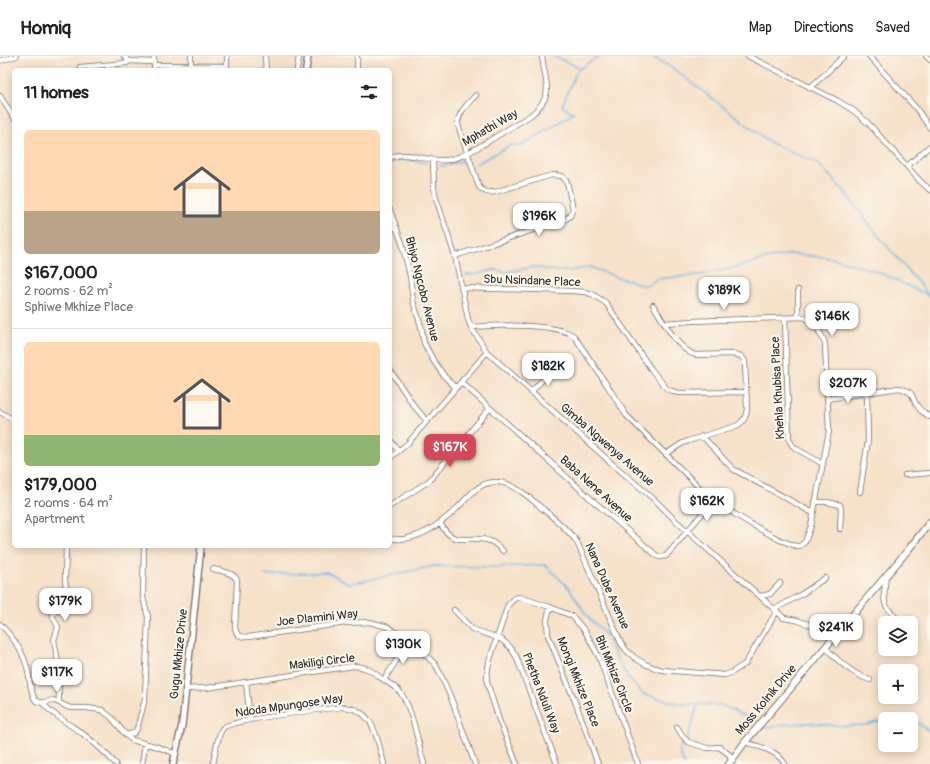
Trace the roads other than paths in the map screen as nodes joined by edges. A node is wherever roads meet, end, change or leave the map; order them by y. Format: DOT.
graph roads {
  1 [pos="16,56"];
  2 [pos="124,56"];
  3 [pos="154,56"];
  4 [pos="190,56"];
  5 [pos="227,56"];
  6 [pos="265,56"];
  7 [pos="299,56"];
  8 [pos="308,56"];
  9 [pos="357,56"];
  10 [pos="542,56"];
  11 [pos="748,56"];
  12 [pos="844,56"];
  13 [pos="869,56"];
  14 [pos="926,56"];
  15 [pos="930,60"];
  16 [pos="0,61"];
  17 [pos="129,61"];
  18 [pos="154,66"];
  19 [pos="80,67"];
  20 [pos="191,67"];
  21 [pos="227,68"];
  22 [pos="266,68"];
  23 [pos="297,68"];
  24 [pos="306,68"];
  25 [pos="356,68"];
  26 [pos="810,88"];
  27 [pos="476,95"];
  28 [pos="0,96"];
  29 [pos="3,104"];
  30 [pos="12,115"];
  31 [pos="930,128"];
  32 [pos="930,146"];
  33 [pos="468,153"];
  34 [pos="392,157"];
  35 [pos="433,161"];
  36 [pos="907,166"];
  37 [pos="930,190"];
  38 [pos="392,216"];
  39 [pos="395,226"];
  40 [pos="392,228"];
  41 [pos="455,256"];
  42 [pos="462,288"];
  43 [pos="798,290"];
  44 [pos="653,305"];
  45 [pos="798,317"];
  46 [pos="785,318"];
  47 [pos="665,323"];
  48 [pos="471,327"];
  49 [pos="487,352"];
  50 [pos="552,370"];
  51 [pos="392,373"];
  52 [pos="461,382"];
  53 [pos="456,388"];
  54 [pos="531,392"];
  55 [pos="746,392"];
  56 [pos="867,393"];
  57 [pos="828,399"];
  58 [pos="490,408"];
  59 [pos="0,412"];
  60 [pos="930,417"];
  61 [pos="12,419"];
  62 [pos="427,421"];
  63 [pos="702,436"];
  64 [pos="392,442"];
  65 [pos="399,451"];
  66 [pos="666,454"];
  67 [pos="392,456"];
  68 [pos="823,464"];
  69 [pos="930,473"];
  70 [pos="905,475"];
  71 [pos="860,492"];
  72 [pos="712,501"];
  73 [pos="815,502"];
  74 [pos="392,505"];
  75 [pos="813,513"];
  76 [pos="930,522"];
  77 [pos="440,523"];
  78 [pos="840,529"];
  79 [pos="687,530"];
  80 [pos="392,539"];
  81 [pos="66,548"];
  82 [pos="144,548"];
  83 [pos="201,548"];
  84 [pos="503,550"];
  85 [pos="213,568"];
  86 [pos="886,576"];
  87 [pos="825,578"];
  88 [pos="780,583"];
  89 [pos="761,596"];
  90 [pos="550,607"];
  91 [pos="454,610"];
  92 [pos="776,610"];
  93 [pos="895,616"];
  94 [pos="0,624"];
  95 [pos="839,632"];
  96 [pos="497,636"];
  97 [pos="408,642"];
  98 [pos="825,648"];
  99 [pos="384,680"];
  100 [pos="870,680"];
  101 [pos="246,682"];
  102 [pos="186,689"];
  103 [pos="43,703"];
  104 [pos="59,703"];
  105 [pos="250,720"];
  106 [pos="677,727"];
  107 [pos="126,735"];
  108 [pos="745,742"];
  109 [pos="145,744"];
  110 [pos="176,754"];
  111 [pos="730,763"];
  112 [pos="116,764"];
  113 [pos="142,764"];
  114 [pos="173,764"];
  115 [pos="213,764"];
  116 [pos="384,764"];
  117 [pos="424,764"];
  118 [pos="475,764"];
  119 [pos="518,764"];
  120 [pos="557,764"];
  121 [pos="598,764"];
  122 [pos="638,764"];
  123 [pos="785,764"];
  1 -- 16 [label="street"];
  2 -- 17 [label="street"];
  3 -- 18 [label="street"];
  4 -- 20 [label="street"];
  5 -- 21 [label="street"];
  6 -- 22 [label="street"];
  7 -- 23 [label="street"];
  8 -- 24 [label="street"];
  9 -- 25 [label="street"];
  10 -- 33 [label="street, Mphathi Way"];
  11 -- 26 [label="street"];
  12 -- 26 [label="street"];
  13 -- 31 [label="street"];
  14 -- 15 [label="street"];
  17 -- 18 [label="street"];
  17 -- 19 [label="street"];
  18 -- 20 [label="street"];
  20 -- 21 [label="street"];
  26 -- 36 [label="street"];
  27 -- 33 [label="street"];
  28 -- 29 [label="street"];
  29 -- 30 [label="street"];
  32 -- 36 [label="street"];
  33 -- 35 [label="street, Mphathi Way"];
  33 -- 41 [label="street"];
  34 -- 35 [label="street, Mphathi Way"];
  35 -- 41 [label="street, Gimba Ngwenya Avenue"];
  36 -- 37 [label="street"];
  38 -- 39 [label="street, Bhiyo Ngcobo Avenue"];
  39 -- 40 [label="street"];
  39 -- 53 [label="street, Bhiyo Ngcobo Avenue"];
  41 -- 42 [label="street, Gimba Ngwenya Avenue"];
  42 -- 48 [label="street, Gimba Ngwenya Avenue"];
  42 -- 55 [label="street, Sbu Nsindane Place"];
  43 -- 45 [label="street"];
  44 -- 47 [label="street"];
  45 -- 46 [label="street"];
  45 -- 57 [label="street"];
  46 -- 47 [label="street"];
  46 -- 68 [label="street, Khehla Khubisa Place"];
  47 -- 55 [label="street"];
  48 -- 49 [label="street, Gimba Ngwenya Avenue"];
  48 -- 66 [label="street"];
  49 -- 52 [label="street"];
  49 -- 54 [label="street, Gimba Ngwenya Avenue"];
  50 -- 54 [label="street"];
  51 -- 62 [label="street"];
  52 -- 53 [label="street"];
  52 -- 58 [label="street, Baba Nene Avenue"];
  53 -- 62 [label="street"];
  54 -- 79 [label="street, Gimba Ngwenya Avenue"];
  55 -- 63 [label="street"];
  56 -- 57 [label="street"];
  56 -- 60 [label="street"];
  56 -- 71 [label="street"];
  57 -- 68 [label="street"];
  58 -- 74 [label="street"];
  58 -- 79 [label="street, Baba Nene Avenue"];
  59 -- 61 [label="street"];
  62 -- 65 [label="street"];
  63 -- 66 [label="street"];
  63 -- 75 [label="street"];
  64 -- 65 [label="street"];
  65 -- 67 [label="street"];
  66 -- 72 [label="street"];
  68 -- 73 [label="street"];
  69 -- 70 [label="street"];
  72 -- 75 [label="street"];
  72 -- 79 [label="street, Baba Nene Avenue"];
  73 -- 75 [label="street"];
  73 -- 78 [label="street"];
  76 -- 86 [label="main road, Moss Kolnik Drive"];
  77 -- 80 [label="street, Nana Dube Avenue"];
  77 -- 84 [label="street"];
  77 -- 92 [label="street, Nana Dube Avenue"];
  79 -- 89 [label="street, Gimba Ngwenya Avenue"];
  81 -- 104 [label="street"];
  82 -- 107 [label="street"];
  83 -- 102 [label="street, Gugu Mkhize Drive"];
  85 -- 97 [label="street, Joe Dlamini Way"];
  86 -- 93 [label="street"];
  86 -- 95 [label="main road, Moss Kolnik Drive"];
  87 -- 92 [label="street"];
  88 -- 89 [label="street"];
  89 -- 92 [label="street, Gimba Ngwenya Avenue"];
  90 -- 96 [label="street, Bhi Mkhize Circle"];
  90 -- 121 [label="street, Mongi Mkhize Place"];
  90 -- 122 [label="street, Bhi Mkhize Circle"];
  91 -- 96 [label="street"];
  92 -- 95 [label="street, Gimba Ngwenya Avenue"];
  94 -- 103 [label="street"];
  95 -- 98 [label="main road, Moss Kolnik Drive"];
  96 -- 119 [label="street, Bhi Mkhize Circle"];
  96 -- 120 [label="street, Phetha Nduli Way"];
  97 -- 99 [label="street"];
  97 -- 118 [label="street, Joe Dlamini Way"];
  98 -- 100 [label="street"];
  98 -- 108 [label="main road, Moss Kolnik Drive"];
  99 -- 101 [label="street, Makiligi Circle"];
  99 -- 117 [label="street, Makiligi Circle"];
  101 -- 102 [label="street, Makiligi Circle"];
  101 -- 105 [label="street"];
  102 -- 110 [label="street, Gugu Mkhize Drive"];
  103 -- 104 [label="street"];
  103 -- 112 [label="street"];
  104 -- 107 [label="street"];
  105 -- 115 [label="street, Ndoda Mpungose Way"];
  105 -- 116 [label="street, Ndoda Mpungose Way"];
  106 -- 111 [label="street"];
  107 -- 109 [label="street"];
  108 -- 111 [label="main road, Moss Kolnik Drive"];
  108 -- 123 [label="street"];
  109 -- 110 [label="street"];
  109 -- 113 [label="street"];
  110 -- 114 [label="street, Gugu Mkhize Drive"];
}
